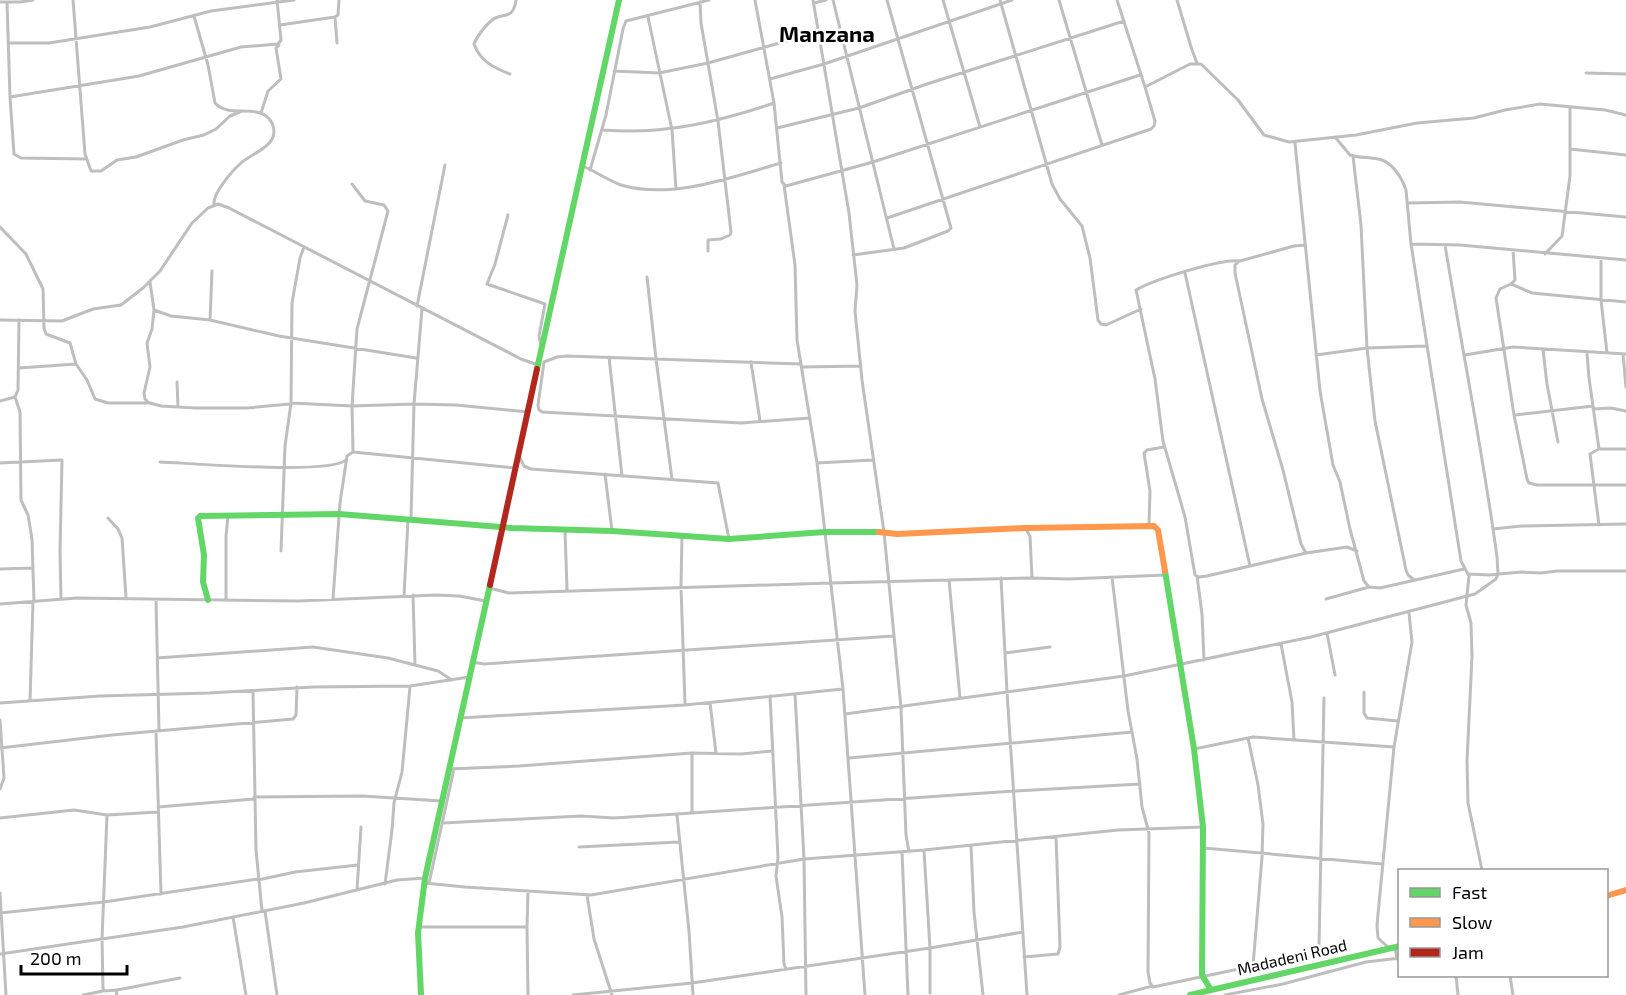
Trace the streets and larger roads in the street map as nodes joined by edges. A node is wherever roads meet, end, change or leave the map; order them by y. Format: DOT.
graph roads {
  1 [pos="33,0"];
  2 [pos="73,0"];
  3 [pos="294,0"];
  4 [pos="339,0"];
  5 [pos="516,0"];
  6 [pos="619,0"];
  7 [pos="709,0"];
  8 [pos="755,0"];
  9 [pos="826,0"];
  10 [pos="833,0"];
  11 [pos="887,0"];
  12 [pos="943,0"];
  13 [pos="1012,0"];
  14 [pos="1059,0"];
  15 [pos="1117,0"];
  16 [pos="1177,0"];
  17 [pos="277,1"];
  18 [pos="0,2"];
  19 [pos="7,2"];
  20 [pos="700,2"];
  21 [pos="813,2"];
  22 [pos="1000,2"];
  23 [pos="194,16"];
  24 [pos="648,16"];
  25 [pos="335,17"];
  26 [pos="949,21"];
  27 [pos="1124,21"];
  28 [pos="280,25"];
  29 [pos="819,32"];
  30 [pos="76,38"];
  31 [pos="897,39"];
  32 [pos="1071,39"];
  33 [pos="337,42"];
  34 [pos="8,43"];
  35 [pos="280,43"];
  36 [pos="763,47"];
  37 [pos="846,56"];
  38 [pos="1015,56"];
  39 [pos="206,57"];
  40 [pos="708,63"];
  41 [pos="1197,63"];
  42 [pos="824,64"];
  43 [pos="614,71"];
  44 [pos="659,73"];
  45 [pos="965,73"];
  46 [pos="1586,73"];
  47 [pos="510,74"];
  48 [pos="1626,74"];
  49 [pos="1140,75"];
  50 [pos="770,79"];
  51 [pos="81,86"];
  52 [pos="1145,87"];
  53 [pos="912,90"];
  54 [pos="1085,93"];
  55 [pos="10,97"];
  56 [pos="774,104"];
  57 [pos="1570,107"];
  58 [pos="859,108"];
  59 [pos="1031,110"];
  60 [pos="242,111"];
  61 [pos="261,113"];
  62 [pos="832,116"];
  63 [pos="1626,116"];
  64 [pos="718,121"];
  65 [pos="981,127"];
  66 [pos="777,128"];
  67 [pos="603,130"];
  68 [pos="672,130"];
  69 [pos="1335,137"];
  70 [pos="1294,142"];
  71 [pos="927,144"];
  72 [pos="1102,145"];
  73 [pos="1570,149"];
  74 [pos="1626,155"];
  75 [pos="1353,156"];
  76 [pos="86,159"];
  77 [pos="873,162"];
  78 [pos="781,163"];
  79 [pos="1046,164"];
  80 [pos="445,165"];
  81 [pos="583,166"];
  82 [pos="591,170"];
  83 [pos="841,172"];
  84 [pos="723,180"];
  85 [pos="352,184"];
  86 [pos="784,185"];
  87 [pos="676,189"];
  88 [pos="942,198"];
  89 [pos="1408,203"];
  90 [pos="214,204"];
  91 [pos="1564,213"];
  92 [pos="508,215"];
  93 [pos="1626,217"];
  94 [pos="886,218"];
  95 [pos="0,227"];
  96 [pos="1411,244"];
  97 [pos="1305,245"];
  98 [pos="1445,245"];
  99 [pos="304,247"];
  100 [pos="894,249"];
  101 [pos="1513,250"];
  102 [pos="708,251"];
  103 [pos="1545,254"];
  104 [pos="853,255"];
  105 [pos="1601,258"];
  106 [pos="1626,260"];
  107 [pos="1240,261"];
  108 [pos="212,271"];
  109 [pos="1185,273"];
  110 [pos="647,276"];
  111 [pos="371,281"];
  112 [pos="150,282"];
  113 [pos="1511,284"];
  114 [pos="1601,300"];
  115 [pos="1626,302"];
  116 [pos="417,306"];
  117 [pos="422,309"];
  118 [pos="1141,309"];
  119 [pos="154,310"];
  120 [pos="0,320"];
  121 [pos="19,320"];
  122 [pos="210,320"];
  123 [pos="44,321"];
  124 [pos="291,337"];
  125 [pos="1426,346"];
  126 [pos="355,347"];
  127 [pos="1367,348"];
  128 [pos="1504,348"];
  129 [pos="1543,350"];
  130 [pos="542,351"];
  131 [pos="1587,352"];
  132 [pos="1607,353"];
  133 [pos="1625,354"];
  134 [pos="1316,355"];
  135 [pos="1465,355"];
  136 [pos="609,357"];
  137 [pos="416,358"];
  138 [pos="656,359"];
  139 [pos="751,362"];
  140 [pos="76,364"];
  141 [pos="541,364"];
  142 [pos="802,365"];
  143 [pos="861,366"];
  144 [pos="19,368"];
  145 [pos="177,382"];
  146 [pos="1626,387"];
  147 [pos="15,397"];
  148 [pos="0,401"];
  149 [pos="150,403"];
  150 [pos="290,404"];
  151 [pos="414,404"];
  152 [pos="352,406"];
  153 [pos="178,407"];
  154 [pos="1593,408"];
  155 [pos="1552,410"];
  156 [pos="1626,410"];
  157 [pos="529,412"];
  158 [pos="1514,415"];
  159 [pos="616,416"];
  160 [pos="664,418"];
  161 [pos="810,418"];
  162 [pos="760,421"];
  163 [pos="1558,442"];
  164 [pos="1165,447"];
  165 [pos="1599,449"];
  166 [pos="1626,449"];
  167 [pos="353,452"];
  168 [pos="414,456"];
  169 [pos="519,456"];
  170 [pos="347,459"];
  171 [pos="873,460"];
  172 [pos="22,462"];
  173 [pos="160,462"];
  174 [pos="0,463"];
  175 [pos="817,463"];
  176 [pos="284,468"];
  177 [pos="517,468"];
  178 [pos="605,474"];
  179 [pos="622,476"];
  180 [pos="672,479"];
  181 [pos="1626,485"];
  182 [pos="1594,486"];
  183 [pos="282,514"];
  184 [pos="339,514"];
  185 [pos="228,516"];
  186 [pos="108,518"];
  187 [pos="410,518"];
  188 [pos="1626,524"];
  189 [pos="1149,525"];
  190 [pos="1599,525"];
  191 [pos="502,527"];
  192 [pos="1025,528"];
  193 [pos="1493,529"];
  194 [pos="565,530"];
  195 [pos="612,531"];
  196 [pos="825,532"];
  197 [pos="884,532"];
  198 [pos="682,535"];
  199 [pos="729,539"];
  200 [pos="281,551"];
  201 [pos="1357,551"];
  202 [pos="1306,553"];
  203 [pos="1250,566"];
  204 [pos="32,568"];
  205 [pos="0,569"];
  206 [pos="1464,569"];
  207 [pos="1626,570"];
  208 [pos="1468,574"];
  209 [pos="1498,574"];
  210 [pos="1165,575"];
  211 [pos="1197,576"];
  212 [pos="1001,578"];
  213 [pos="1032,578"];
  214 [pos="1112,578"];
  215 [pos="949,580"];
  216 [pos="1415,580"];
  217 [pos="889,582"];
  218 [pos="831,583"];
  219 [pos="681,587"];
  220 [pos="1369,587"];
  221 [pos="489,588"];
  222 [pos="567,590"];
  223 [pos="413,595"];
  224 [pos="404,596"];
  225 [pos="126,597"];
  226 [pos="1466,598"];
  227 [pos="61,599"];
  228 [pos="1326,599"];
  229 [pos="156,600"];
  230 [pos="208,600"];
  231 [pos="226,600"];
  232 [pos="333,600"];
  233 [pos="33,601"];
  234 [pos="486,601"];
  235 [pos="0,604"];
  236 [pos="1409,613"];
  237 [pos="1327,633"];
  238 [pos="893,636"];
  239 [pos="837,640"];
  240 [pos="1281,644"];
  241 [pos="1050,647"];
  242 [pos="683,650"];
  243 [pos="1005,653"];
  244 [pos="157,658"];
  245 [pos="1204,660"];
  246 [pos="472,662"];
  247 [pos="415,665"];
  248 [pos="1180,665"];
  249 [pos="1335,675"];
  250 [pos="469,676"];
  251 [pos="1124,676"];
  252 [pos="452,680"];
  253 [pos="297,687"];
  254 [pos="410,687"];
  255 [pos="843,689"];
  256 [pos="253,691"];
  257 [pos="1007,692"];
  258 [pos="1364,692"];
  259 [pos="159,693"];
  260 [pos="795,694"];
  261 [pos="770,696"];
  262 [pos="960,698"];
  263 [pos="1324,698"];
  264 [pos="30,701"];
  265 [pos="0,703"];
  266 [pos="710,703"];
  267 [pos="685,705"];
  268 [pos="901,708"];
  269 [pos="845,714"];
  270 [pos="460,718"];
  271 [pos="0,720"];
  272 [pos="1399,721"];
  273 [pos="254,723"];
  274 [pos="158,731"];
  275 [pos="1132,732"];
  276 [pos="1248,738"];
  277 [pos="1294,740"];
  278 [pos="1323,742"];
  279 [pos="1011,743"];
  280 [pos="1394,747"];
  281 [pos="1,748"];
  282 [pos="1194,749"];
  283 [pos="772,751"];
  284 [pos="904,752"];
  285 [pos="692,753"];
  286 [pos="716,753"];
  287 [pos="849,758"];
  288 [pos="451,769"];
  289 [pos="1140,784"];
  290 [pos="0,789"];
  291 [pos="1014,790"];
  292 [pos="395,797"];
  293 [pos="254,798"];
  294 [pos="905,799"];
  295 [pos="442,801"];
  296 [pos="852,802"];
  297 [pos="800,805"];
  298 [pos="158,807"];
  299 [pos="774,807"];
  300 [pos="158,812"];
  301 [pos="692,813"];
  302 [pos="677,814"];
  303 [pos="106,815"];
  304 [pos="0,818"];
  305 [pos="443,823"];
  306 [pos="361,827"];
  307 [pos="1203,827"];
  308 [pos="1148,828"];
  309 [pos="1056,837"];
  310 [pos="679,842"];
  311 [pos="1018,842"];
  312 [pos="971,846"];
  313 [pos="579,847"];
  314 [pos="1204,848"];
  315 [pos="924,850"];
  316 [pos="902,852"];
  317 [pos="909,852"];
  318 [pos="1262,853"];
  319 [pos="855,855"];
  320 [pos="1321,858"];
  321 [pos="804,859"];
  322 [pos="778,863"];
  323 [pos="1382,864"];
  324 [pos="358,865"];
  325 [pos="1482,869"];
  326 [pos="684,879"];
  327 [pos="258,880"];
  328 [pos="426,881"];
  329 [pos="385,884"];
  330 [pos="357,890"];
  331 [pos="1626,890"];
  332 [pos="528,891"];
  333 [pos="0,893"];
  334 [pos="161,894"];
  335 [pos="587,895"];
  336 [pos="1608,895"];
  337 [pos="104,902"];
  338 [pos="263,911"];
  339 [pos="1,912"];
  340 [pos="233,917"];
  341 [pos="419,927"];
  342 [pos="526,927"];
  343 [pos="1023,933"];
  344 [pos="102,939"];
  345 [pos="978,940"];
  346 [pos="1319,946"];
  347 [pos="1395,947"];
  348 [pos="930,948"];
  349 [pos="907,951"];
  350 [pos="2,954"];
  351 [pos="863,957"];
  352 [pos="1024,957"];
  353 [pos="1398,959"];
  354 [pos="805,967"];
  355 [pos="786,970"];
  356 [pos="1203,977"];
  357 [pos="1456,977"];
  358 [pos="1510,977"];
  359 [pos="180,978"];
  360 [pos="692,983"];
  361 [pos="1152,986"];
  362 [pos="1211,990"];
  363 [pos="105,991"];
  364 [pos="117,993"];
  365 [pos="612,993"];
  366 [pos="930,993"];
  367 [pos="6,995"];
  368 [pos="84,995"];
  369 [pos="246,995"];
  370 [pos="277,995"];
  371 [pos="421,995"];
  372 [pos="528,995"];
  373 [pos="573,995"];
  374 [pos="693,995"];
  375 [pos="806,995"];
  376 [pos="865,995"];
  377 [pos="908,995"];
  378 [pos="983,995"];
  379 [pos="1027,995"];
  380 [pos="1119,995"];
  381 [pos="1190,995"];
  382 [pos="1225,995"];
  383 [pos="1458,995"];
  384 [pos="1513,995"];
  1 -- 19 [label="street"];
  2 -- 30 [label="street"];
  3 -- 17 [label="street"];
  4 -- 25 [label="street"];
  5 -- 47 [label="street"];
  6 -- 81 [label="street"];
  7 -- 20 [label="street"];
  8 -- 36 [label="street"];
  9 -- 21 [label="street"];
  10 -- 37 [label="street"];
  11 -- 31 [label="street"];
  12 -- 26 [label="street"];
  13 -- 22 [label="street"];
  14 -- 32 [label="street"];
  15 -- 27 [label="street"];
  16 -- 41 [label="street"];
  17 -- 23 [label="street"];
  17 -- 28 [label="street"];
  18 -- 19 [label="street"];
  19 -- 34 [label="street"];
  20 -- 24 [label="street"];
  20 -- 40 [label="street"];
  21 -- 29 [label="street"];
  22 -- 26 [label="street"];
  22 -- 38 [label="street"];
  23 -- 30 [label="street"];
  23 -- 39 [label="street"];
  24 -- 43 [label="street"];
  24 -- 44 [label="street"];
  25 -- 28 [label="street"];
  25 -- 33 [label="street"];
  26 -- 31 [label="street"];
  26 -- 45 [label="street"];
  27 -- 32 [label="street"];
  27 -- 49 [label="street"];
  28 -- 35 [label="street"];
  29 -- 36 [label="street"];
  29 -- 42 [label="street"];
  30 -- 34 [label="street"];
  30 -- 51 [label="street"];
  31 -- 37 [label="street"];
  31 -- 53 [label="street"];
  32 -- 38 [label="street"];
  32 -- 54 [label="street"];
  34 -- 55 [label="street"];
  35 -- 39 [label="street"];
  35 -- 61 [label="street"];
  36 -- 40 [label="street"];
  36 -- 50 [label="street"];
  37 -- 42 [label="street"];
  37 -- 58 [label="street"];
  38 -- 45 [label="street"];
  38 -- 59 [label="street"];
  39 -- 51 [label="street"];
  39 -- 60 [label="street"];
  40 -- 44 [label="street"];
  40 -- 64 [label="street"];
  41 -- 52 [label="street"];
  41 -- 70 [label="street"];
  42 -- 50 [label="street"];
  42 -- 62 [label="street"];
  43 -- 44 [label="street"];
  43 -- 67 [label="street"];
  44 -- 68 [label="street"];
  45 -- 53 [label="street"];
  45 -- 65 [label="street"];
  46 -- 48 [label="street"];
  49 -- 52 [label="street"];
  49 -- 54 [label="street"];
  50 -- 56 [label="street"];
  51 -- 55 [label="street"];
  51 -- 76 [label="street"];
  52 -- 72 [label="street"];
  53 -- 58 [label="street"];
  53 -- 71 [label="street"];
  54 -- 59 [label="street"];
  54 -- 72 [label="street"];
  55 -- 76 [label="street"];
  56 -- 64 [label="street"];
  56 -- 66 [label="street"];
  57 -- 63 [label="street"];
  57 -- 69 [label="street"];
  57 -- 73 [label="street"];
  58 -- 62 [label="street"];
  58 -- 77 [label="street"];
  59 -- 65 [label="street"];
  59 -- 79 [label="street"];
  60 -- 61 [label="street"];
  60 -- 76 [label="street"];
  61 -- 90 [label="street"];
  62 -- 66 [label="street"];
  62 -- 83 [label="street"];
  64 -- 68 [label="street"];
  64 -- 84 [label="street"];
  65 -- 71 [label="street"];
  66 -- 78 [label="street"];
  67 -- 68 [label="street"];
  67 -- 82 [label="street"];
  68 -- 87 [label="street"];
  69 -- 70 [label="street"];
  69 -- 75 [label="street"];
  70 -- 97 [label="street"];
  71 -- 77 [label="street"];
  71 -- 88 [label="street"];
  72 -- 79 [label="street"];
  73 -- 74 [label="street"];
  73 -- 91 [label="street"];
  75 -- 89 [label="street"];
  75 -- 127 [label="street"];
  77 -- 83 [label="street"];
  77 -- 94 [label="street"];
  78 -- 84 [label="street"];
  78 -- 86 [label="street"];
  79 -- 88 [label="street"];
  79 -- 118 [label="street"];
  80 -- 116 [label="street"];
  81 -- 82 [label="street"];
  81 -- 130 [label="street"];
  82 -- 87 [label="street"];
  83 -- 86 [label="street"];
  83 -- 104 [label="street"];
  84 -- 87 [label="street"];
  84 -- 102 [label="street"];
  85 -- 111 [label="street"];
  86 -- 142 [label="street"];
  88 -- 94 [label="street"];
  88 -- 100 [label="street"];
  89 -- 91 [label="street"];
  89 -- 96 [label="street"];
  90 -- 99 [label="street"];
  90 -- 112 [label="street"];
  91 -- 93 [label="street"];
  91 -- 103 [label="street"];
  92 -- 130 [label="street"];
  94 -- 100 [label="street"];
  95 -- 123 [label="street"];
  96 -- 98 [label="street"];
  96 -- 125 [label="street"];
  97 -- 107 [label="street"];
  97 -- 134 [label="street"];
  98 -- 101 [label="street"];
  98 -- 135 [label="street"];
  99 -- 111 [label="street"];
  99 -- 124 [label="street"];
  100 -- 104 [label="street"];
  101 -- 103 [label="street"];
  101 -- 113 [label="street"];
  103 -- 105 [label="street"];
  104 -- 143 [label="street"];
  105 -- 106 [label="street"];
  105 -- 114 [label="street"];
  107 -- 109 [label="street"];
  107 -- 202 [label="street"];
  108 -- 122 [label="street"];
  109 -- 118 [label="street"];
  109 -- 203 [label="street"];
  110 -- 138 [label="street"];
  111 -- 116 [label="street"];
  111 -- 126 [label="street"];
  112 -- 119 [label="street"];
  112 -- 123 [label="street"];
  113 -- 114 [label="street"];
  113 -- 128 [label="street"];
  114 -- 115 [label="street"];
  114 -- 132 [label="street"];
  116 -- 117 [label="street"];
  117 -- 137 [label="street"];
  117 -- 141 [label="street"];
  118 -- 164 [label="street"];
  119 -- 122 [label="street"];
  119 -- 149 [label="street"];
  120 -- 121 [label="street"];
  121 -- 123 [label="street"];
  121 -- 144 [label="street"];
  122 -- 124 [label="street"];
  123 -- 140 [label="street"];
  124 -- 126 [label="street"];
  124 -- 150 [label="street"];
  125 -- 127 [label="street"];
  125 -- 206 [label="street"];
  126 -- 137 [label="street"];
  126 -- 152 [label="street"];
  127 -- 134 [label="street"];
  127 -- 216 [label="street"];
  128 -- 129 [label="street"];
  128 -- 135 [label="street"];
  128 -- 158 [label="street"];
  129 -- 131 [label="street"];
  129 -- 155 [label="street"];
  130 -- 141 [label="street"];
  131 -- 132 [label="street"];
  131 -- 154 [label="street"];
  132 -- 133 [label="street"];
  133 -- 146 [label="street"];
  134 -- 201 [label="street"];
  135 -- 193 [label="street"];
  136 -- 138 [label="street"];
  136 -- 141 [label="street"];
  136 -- 159 [label="street"];
  137 -- 151 [label="street"];
  138 -- 139 [label="street"];
  138 -- 160 [label="street"];
  139 -- 142 [label="street"];
  139 -- 162 [label="street"];
  140 -- 144 [label="street"];
  140 -- 149 [label="street"];
  141 -- 157 [label="street"];
  141 -- 159 [label="street"];
  142 -- 143 [label="street"];
  142 -- 161 [label="street"];
  143 -- 171 [label="street"];
  144 -- 147 [label="street"];
  145 -- 153 [label="street"];
  147 -- 148 [label="street"];
  147 -- 172 [label="street"];
  149 -- 153 [label="street"];
  150 -- 152 [label="street"];
  150 -- 153 [label="street"];
  150 -- 176 [label="street"];
  151 -- 152 [label="street"];
  151 -- 157 [label="street"];
  151 -- 168 [label="street"];
  152 -- 167 [label="street"];
  154 -- 155 [label="street"];
  154 -- 156 [label="street"];
  154 -- 165 [label="street"];
  155 -- 158 [label="street"];
  155 -- 163 [label="street"];
  157 -- 169 [label="street"];
  158 -- 182 [label="street"];
  159 -- 160 [label="street"];
  159 -- 179 [label="street"];
  160 -- 162 [label="street"];
  160 -- 180 [label="street"];
  161 -- 162 [label="street"];
  161 -- 175 [label="street"];
  164 -- 189 [label="street"];
  164 -- 211 [label="street"];
  165 -- 166 [label="street"];
  165 -- 182 [label="street"];
  167 -- 168 [label="street"];
  167 -- 170 [label="street"];
  168 -- 177 [label="street"];
  168 -- 187 [label="street"];
  169 -- 177 [label="street"];
  169 -- 178 [label="street"];
  170 -- 176 [label="street"];
  170 -- 184 [label="street"];
  171 -- 175 [label="street"];
  171 -- 197 [label="street"];
  172 -- 174 [label="street"];
  172 -- 204 [label="street"];
  172 -- 227 [label="street"];
  173 -- 176 [label="street"];
  175 -- 196 [label="street"];
  176 -- 183 [label="street"];
  177 -- 191 [label="street"];
  178 -- 179 [label="street"];
  178 -- 195 [label="street"];
  179 -- 180 [label="street"];
  180 -- 199 [label="street"];
  181 -- 182 [label="street"];
  182 -- 190 [label="street"];
  183 -- 184 [label="street"];
  183 -- 185 [label="street"];
  183 -- 200 [label="street"];
  184 -- 187 [label="street"];
  184 -- 232 [label="street"];
  185 -- 230 [label="street"];
  185 -- 231 [label="street"];
  186 -- 225 [label="street"];
  187 -- 191 [label="street"];
  187 -- 224 [label="street"];
  188 -- 190 [label="street"];
  189 -- 192 [label="street"];
  189 -- 210 [label="street"];
  190 -- 193 [label="street"];
  191 -- 194 [label="street"];
  191 -- 221 [label="street"];
  192 -- 197 [label="street"];
  192 -- 213 [label="street"];
  193 -- 209 [label="street"];
  194 -- 195 [label="street"];
  194 -- 222 [label="street"];
  195 -- 198 [label="street"];
  196 -- 197 [label="street"];
  196 -- 199 [label="street"];
  196 -- 218 [label="street"];
  197 -- 217 [label="street"];
  198 -- 199 [label="street"];
  198 -- 219 [label="street"];
  201 -- 202 [label="street"];
  201 -- 220 [label="street"];
  202 -- 203 [label="street"];
  203 -- 211 [label="street"];
  204 -- 205 [label="street"];
  204 -- 233 [label="street"];
  206 -- 208 [label="street"];
  206 -- 216 [label="street"];
  207 -- 209 [label="street"];
  208 -- 209 [label="street"];
  208 -- 226 [label="street"];
  209 -- 226 [label="street"];
  210 -- 214 [label="street"];
  210 -- 248 [label="street"];
  211 -- 245 [label="street"];
  212 -- 213 [label="street"];
  212 -- 215 [label="street"];
  212 -- 243 [label="street"];
  213 -- 214 [label="street"];
  214 -- 251 [label="street"];
  215 -- 217 [label="street"];
  215 -- 262 [label="street"];
  216 -- 220 [label="street"];
  217 -- 218 [label="street"];
  217 -- 238 [label="street"];
  218 -- 219 [label="street"];
  218 -- 239 [label="street"];
  219 -- 222 [label="street"];
  219 -- 242 [label="street"];
  220 -- 228 [label="street"];
  221 -- 222 [label="street"];
  221 -- 234 [label="street"];
  223 -- 224 [label="street"];
  223 -- 234 [label="street"];
  223 -- 247 [label="street"];
  224 -- 232 [label="street"];
  225 -- 227 [label="street"];
  225 -- 229 [label="street"];
  226 -- 236 [label="street"];
  226 -- 325 [label="street"];
  227 -- 233 [label="street"];
  229 -- 230 [label="street"];
  229 -- 244 [label="street"];
  230 -- 231 [label="street"];
  231 -- 232 [label="street"];
  233 -- 235 [label="street"];
  233 -- 264 [label="street"];
  234 -- 246 [label="street"];
  236 -- 237 [label="street"];
  236 -- 272 [label="street"];
  237 -- 240 [label="street"];
  237 -- 249 [label="street"];
  238 -- 239 [label="street"];
  238 -- 268 [label="street"];
  239 -- 242 [label="street"];
  239 -- 255 [label="street"];
  240 -- 245 [label="street"];
  240 -- 277 [label="street"];
  241 -- 243 [label="street"];
  242 -- 246 [label="street"];
  242 -- 267 [label="street"];
  243 -- 257 [label="street"];
  244 -- 247 [label="street"];
  244 -- 259 [label="street"];
  245 -- 248 [label="street"];
  246 -- 250 [label="street"];
  247 -- 252 [label="street"];
  248 -- 251 [label="street"];
  248 -- 282 [label="street"];
  250 -- 252 [label="street"];
  250 -- 270 [label="street"];
  251 -- 257 [label="street"];
  251 -- 275 [label="street"];
  252 -- 254 [label="street"];
  253 -- 254 [label="street"];
  253 -- 256 [label="street"];
  253 -- 273 [label="street"];
  254 -- 292 [label="street"];
  255 -- 260 [label="street"];
  255 -- 269 [label="street"];
  256 -- 259 [label="street"];
  256 -- 273 [label="street"];
  257 -- 262 [label="street"];
  257 -- 279 [label="street"];
  258 -- 272 [label="street"];
  259 -- 264 [label="street"];
  259 -- 274 [label="street"];
  260 -- 261 [label="street"];
  260 -- 297 [label="street"];
  261 -- 266 [label="street"];
  261 -- 283 [label="street"];
  262 -- 268 [label="street"];
  263 -- 278 [label="street"];
  264 -- 265 [label="street"];
  266 -- 267 [label="street"];
  266 -- 286 [label="street"];
  267 -- 270 [label="street"];
  268 -- 269 [label="street"];
  268 -- 284 [label="street"];
  269 -- 287 [label="street"];
  270 -- 288 [label="street"];
  271 -- 281 [label="street"];
  272 -- 280 [label="street"];
  273 -- 274 [label="street"];
  273 -- 293 [label="street"];
  274 -- 281 [label="street"];
  274 -- 298 [label="street"];
  275 -- 279 [label="street"];
  275 -- 289 [label="street"];
  276 -- 277 [label="street"];
  276 -- 282 [label="street"];
  276 -- 318 [label="street"];
  277 -- 278 [label="street"];
  278 -- 280 [label="street"];
  278 -- 320 [label="street"];
  279 -- 284 [label="street"];
  279 -- 291 [label="street"];
  280 -- 323 [label="street"];
  281 -- 290 [label="street"];
  282 -- 307 [label="street"];
  283 -- 286 [label="street"];
  283 -- 299 [label="street"];
  284 -- 287 [label="street"];
  284 -- 294 [label="street"];
  285 -- 286 [label="street"];
  285 -- 288 [label="street"];
  285 -- 301 [label="street"];
  287 -- 296 [label="street"];
  288 -- 295 [label="street"];
  288 -- 305 [label="street"];
  289 -- 291 [label="street"];
  289 -- 308 [label="street"];
  291 -- 294 [label="street"];
  291 -- 311 [label="street"];
  292 -- 293 [label="street"];
  292 -- 295 [label="street"];
  292 -- 329 [label="street"];
  293 -- 298 [label="street"];
  293 -- 327 [label="street"];
  294 -- 296 [label="street"];
  294 -- 317 [label="street"];
  295 -- 328 [label="street"];
  296 -- 297 [label="street"];
  296 -- 319 [label="street"];
  297 -- 299 [label="street"];
  297 -- 321 [label="street"];
  298 -- 300 [label="street"];
  299 -- 301 [label="street"];
  299 -- 322 [label="street"];
  300 -- 303 [label="street"];
  300 -- 334 [label="street"];
  301 -- 302 [label="street"];
  302 -- 305 [label="street"];
  302 -- 310 [label="street"];
  303 -- 304 [label="street"];
  303 -- 337 [label="street"];
  305 -- 328 [label="street"];
  306 -- 324 [label="street"];
  307 -- 308 [label="street"];
  307 -- 314 [label="street"];
  308 -- 309 [label="street"];
  308 -- 361 [label="street"];
  309 -- 311 [label="street"];
  309 -- 352 [label="street"];
  310 -- 313 [label="street"];
  310 -- 326 [label="street"];
  311 -- 312 [label="street"];
  311 -- 343 [label="street"];
  312 -- 315 [label="street"];
  312 -- 345 [label="street"];
  314 -- 318 [label="street"];
  314 -- 356 [label="street"];
  315 -- 317 [label="street"];
  315 -- 348 [label="street"];
  316 -- 317 [label="street"];
  316 -- 319 [label="street"];
  316 -- 349 [label="street"];
  318 -- 320 [label="street"];
  318 -- 356 [label="street"];
  319 -- 321 [label="street"];
  319 -- 351 [label="street"];
  320 -- 323 [label="street"];
  320 -- 346 [label="street"];
  321 -- 322 [label="street"];
  321 -- 354 [label="street"];
  322 -- 326 [label="street"];
  322 -- 355 [label="street"];
  323 -- 347 [label="street"];
  324 -- 327 [label="street"];
  324 -- 330 [label="street"];
  326 -- 335 [label="street"];
  326 -- 360 [label="street"];
  327 -- 334 [label="street"];
  327 -- 338 [label="street"];
  328 -- 329 [label="street"];
  328 -- 332 [label="street"];
  328 -- 341 [label="street"];
  329 -- 330 [label="street"];
  330 -- 338 [label="street"];
  331 -- 336 [label="street"];
  332 -- 335 [label="street"];
  332 -- 342 [label="street"];
  333 -- 339 [label="street"];
  334 -- 337 [label="street"];
  335 -- 365 [label="street"];
  337 -- 339 [label="street"];
  337 -- 344 [label="street"];
  338 -- 340 [label="street"];
  338 -- 370 [label="street"];
  339 -- 350 [label="street"];
  340 -- 344 [label="street"];
  340 -- 369 [label="street"];
  341 -- 342 [label="street"];
  341 -- 371 [label="street"];
  342 -- 372 [label="street"];
  343 -- 345 [label="street"];
  343 -- 352 [label="street"];
  344 -- 350 [label="street"];
  344 -- 363 [label="street"];
  345 -- 348 [label="street"];
  345 -- 378 [label="street"];
  347 -- 353 [label="street"];
  347 -- 362 [label="street, Madadeni Road"];
  348 -- 349 [label="street"];
  348 -- 366 [label="street"];
  349 -- 351 [label="street"];
  349 -- 377 [label="street"];
  350 -- 367 [label="street"];
  351 -- 354 [label="street"];
  351 -- 376 [label="street"];
  352 -- 379 [label="street"];
  353 -- 382 [label="street"];
  354 -- 355 [label="street"];
  354 -- 375 [label="street"];
  355 -- 360 [label="street"];
  356 -- 361 [label="street"];
  356 -- 362 [label="street"];
  357 -- 383 [label="street"];
  358 -- 384 [label="street"];
  359 -- 364 [label="street"];
  360 -- 365 [label="street"];
  360 -- 374 [label="street"];
  361 -- 380 [label="street"];
  362 -- 381 [label="street, Madadeni Road"];
  363 -- 364 [label="street"];
  363 -- 368 [label="street"];
  365 -- 373 [label="street"];
}
